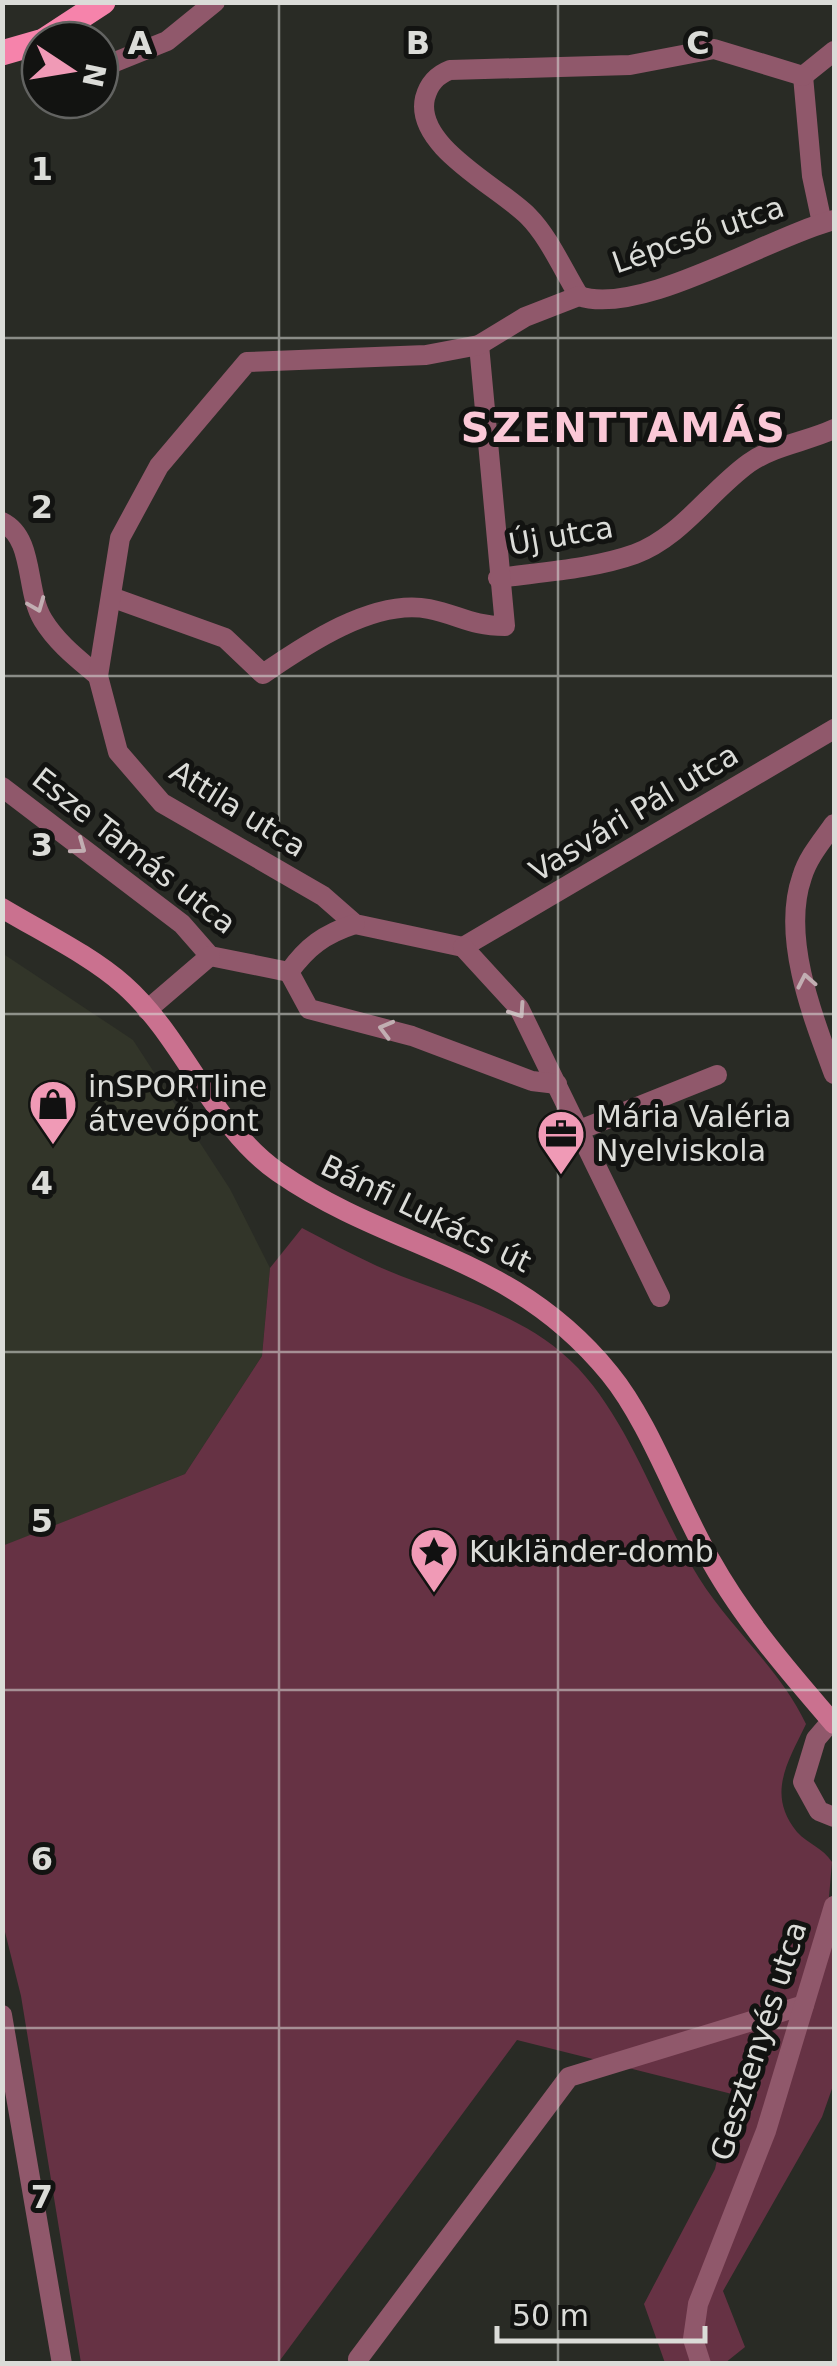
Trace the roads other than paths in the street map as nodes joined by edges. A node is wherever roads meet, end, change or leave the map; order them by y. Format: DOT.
graph roads {
  1 [pos="103,2"];
  2 [pos="215,2"];
  3 [pos="76,20"];
  4 [pos="834,51"];
  5 [pos="120,60"];
  6 [pos="803,76"];
  7 [pos="828,222"];
  8 [pos="579,296"];
  9 [pos="479,345"];
  10 [pos="246,362"];
  11 [pos="834,429"];
  12 [pos="2,522"];
  13 [pos="498,578"];
  14 [pos="112,597"];
  15 [pos="98,676"];
  16 [pos="834,729"];
  17 [pos="2,787"];
  18 [pos="834,824"];
  19 [pos="2,908"];
  20 [pos="355,924"];
  21 [pos="463,947"];
  22 [pos="210,956"];
  23 [pos="289,972"];
  24 [pos="146,1010"];
  25 [pos="834,1074"];
  26 [pos="716,1076"];
  27 [pos="557,1084"];
  28 [pos="582,1129"];
  29 [pos="660,1297"];
  30 [pos="834,1721"];
  31 [pos="834,1817"];
  32 [pos="834,1906"];
  33 [pos="804,2006"];
  34 [pos="3,2017"];
  35 [pos="358,2359"];
  36 [pos="62,2364"];
  37 [pos="702,2364"];
  1 -- 3 [label="main road"];
  2 -- 5 [label="street"];
  4 -- 6 [label="street"];
  6 -- 7 [label="street"];
  6 -- 8 [label="street"];
  7 -- 8 [label="street, Lépcső utca"];
  8 -- 9 [label="street, Lépcső utca"];
  9 -- 10 [label="street, Lépcső utca"];
  9 -- 13 [label="street"];
  10 -- 14 [label="street, Attila utca"];
  11 -- 13 [label="street, Új utca"];
  12 -- 15 [label="street, one-way"];
  13 -- 14 [label="street"];
  14 -- 15 [label="street, Attila utca"];
  15 -- 20 [label="street, Attila utca"];
  16 -- 21 [label="street, Vasvári Pál utca"];
  17 -- 22 [label="street, Esze Tamás utca, one-way"];
  25 -- 18 [label="street, one-way"];
  19 -- 24 [label="main road, Bánfi Lukács út"];
  20 -- 21 [label="street, Attila utca"];
  20 -- 23 [label="street"];
  21 -- 27 [label="street, one-way"];
  22 -- 23 [label="street, Esze Tamás utca"];
  22 -- 24 [label="street"];
  27 -- 23 [label="street, one-way"];
  24 -- 30 [label="main road, Bánfi Lukács út"];
  26 -- 28 [label="street"];
  27 -- 28 [label="street"];
  28 -- 29 [label="street"];
  30 -- 31 [label="street"];
  32 -- 33 [label="street, Gesztenyés utca"];
  33 -- 35 [label="street"];
  33 -- 37 [label="street, Gesztenyés utca"];
  34 -- 36 [label="street"];
}
